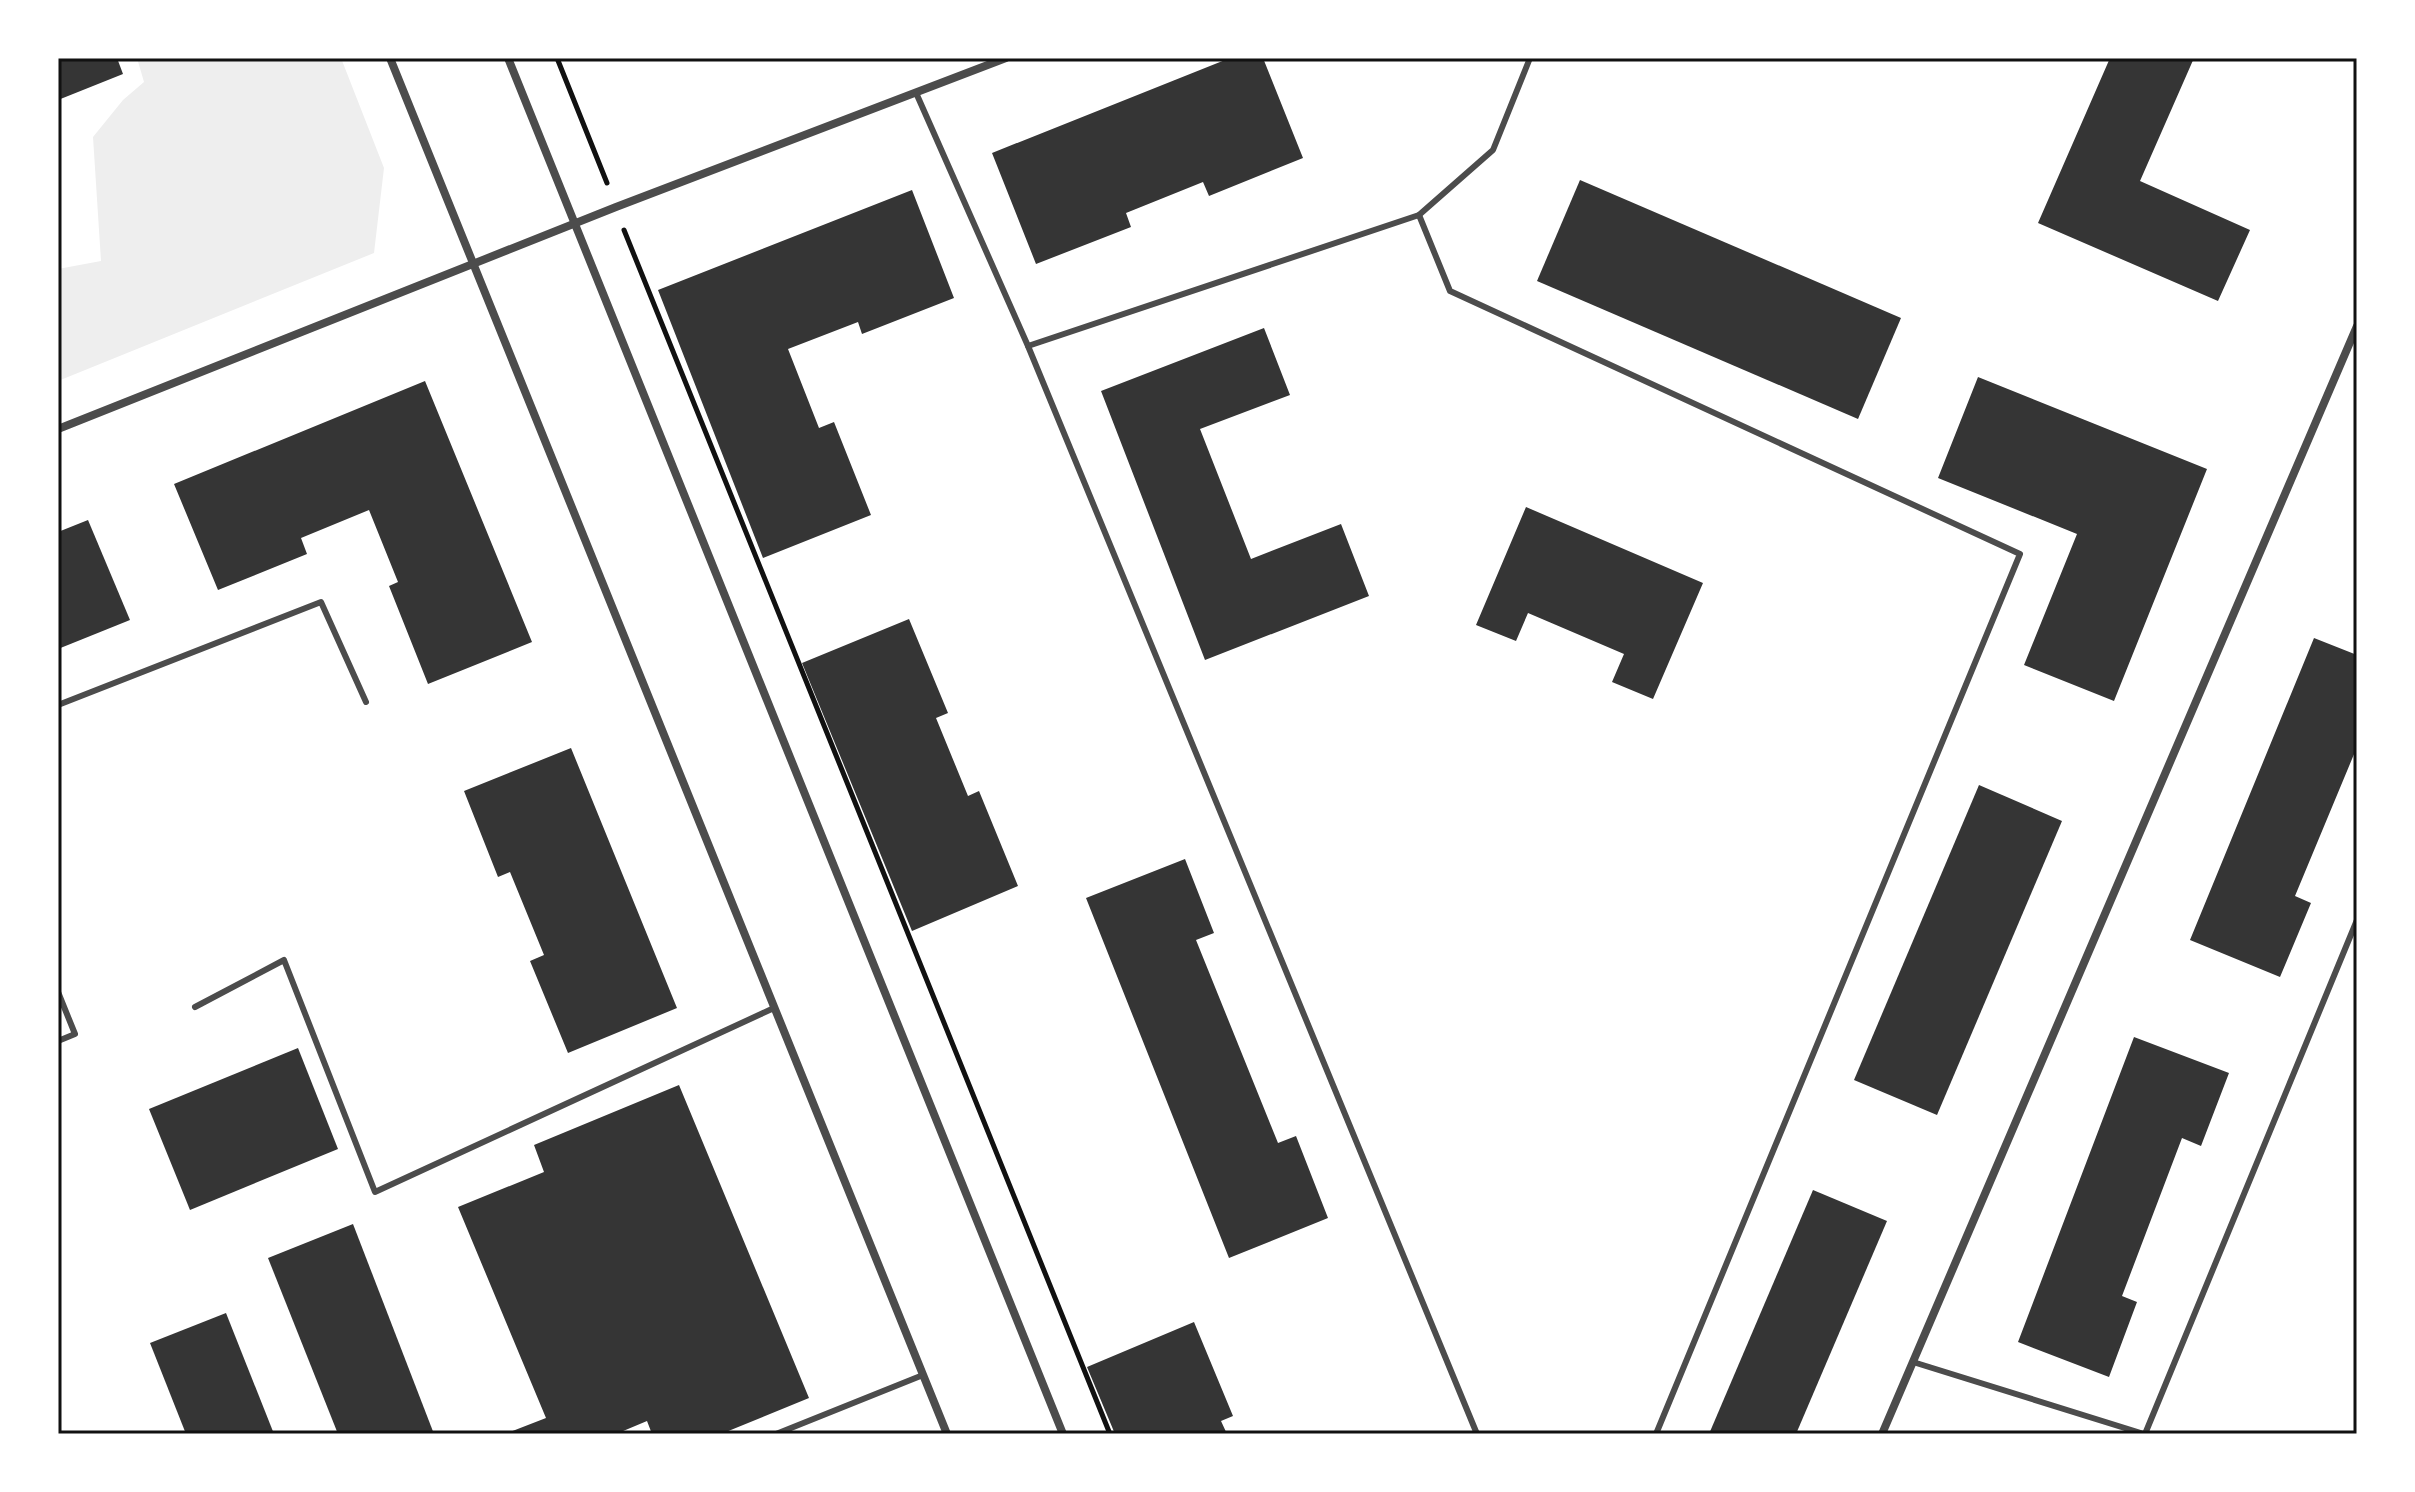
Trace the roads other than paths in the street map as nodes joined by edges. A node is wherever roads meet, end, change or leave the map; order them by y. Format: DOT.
graph roads {
  1 [pos="390,58"];
  2 [pos="508,58"];
  3 [pos="1006,58"];
  4 [pos="1530,58"];
  5 [pos="917,95"];
  6 [pos="1419,215"];
  7 [pos="575,223"];
  8 [pos="472,263"];
  9 [pos="2357,326"];
  10 [pos="1028,346"];
  11 [pos="58,429"];
  12 [pos="366,702"];
  13 [pos="58,705"];
  14 [pos="2357,920"];
  15 [pos="58,992"];
  16 [pos="195,1007"];
  17 [pos="774,1008"];
  18 [pos="58,1041"];
  19 [pos="1913,1362"];
  20 [pos="923,1375"];
  21 [pos="776,1434"];
  22 [pos="947,1434"];
  23 [pos="1063,1434"];
  24 [pos="1477,1434"];
  25 [pos="1656,1434"];
  26 [pos="1882,1434"];
  27 [pos="2144,1434"];
  1 -- 8 [label="street"];
  2 -- 7 [label="street"];
  3 -- 5 [label="street"];
  4 -- 6 [label="lane"];
  5 -- 7 [label="street"];
  5 -- 10 [label="lane"];
  6 -- 10 [label="lane"];
  6 -- 25 [label="lane"];
  7 -- 8 [label="street"];
  7 -- 23 [label="street"];
  8 -- 11 [label="street"];
  8 -- 17 [label="street"];
  9 -- 19 [label="street"];
  10 -- 24 [label="lane"];
  12 -- 13 [label="lane"];
  14 -- 27 [label="lane"];
  15 -- 18 [label="lane"];
  16 -- 17 [label="lane"];
  17 -- 20 [label="street"];
  19 -- 26 [label="street"];
  19 -- 27 [label="lane"];
  20 -- 21 [label="lane"];
  20 -- 22 [label="street"];
}
